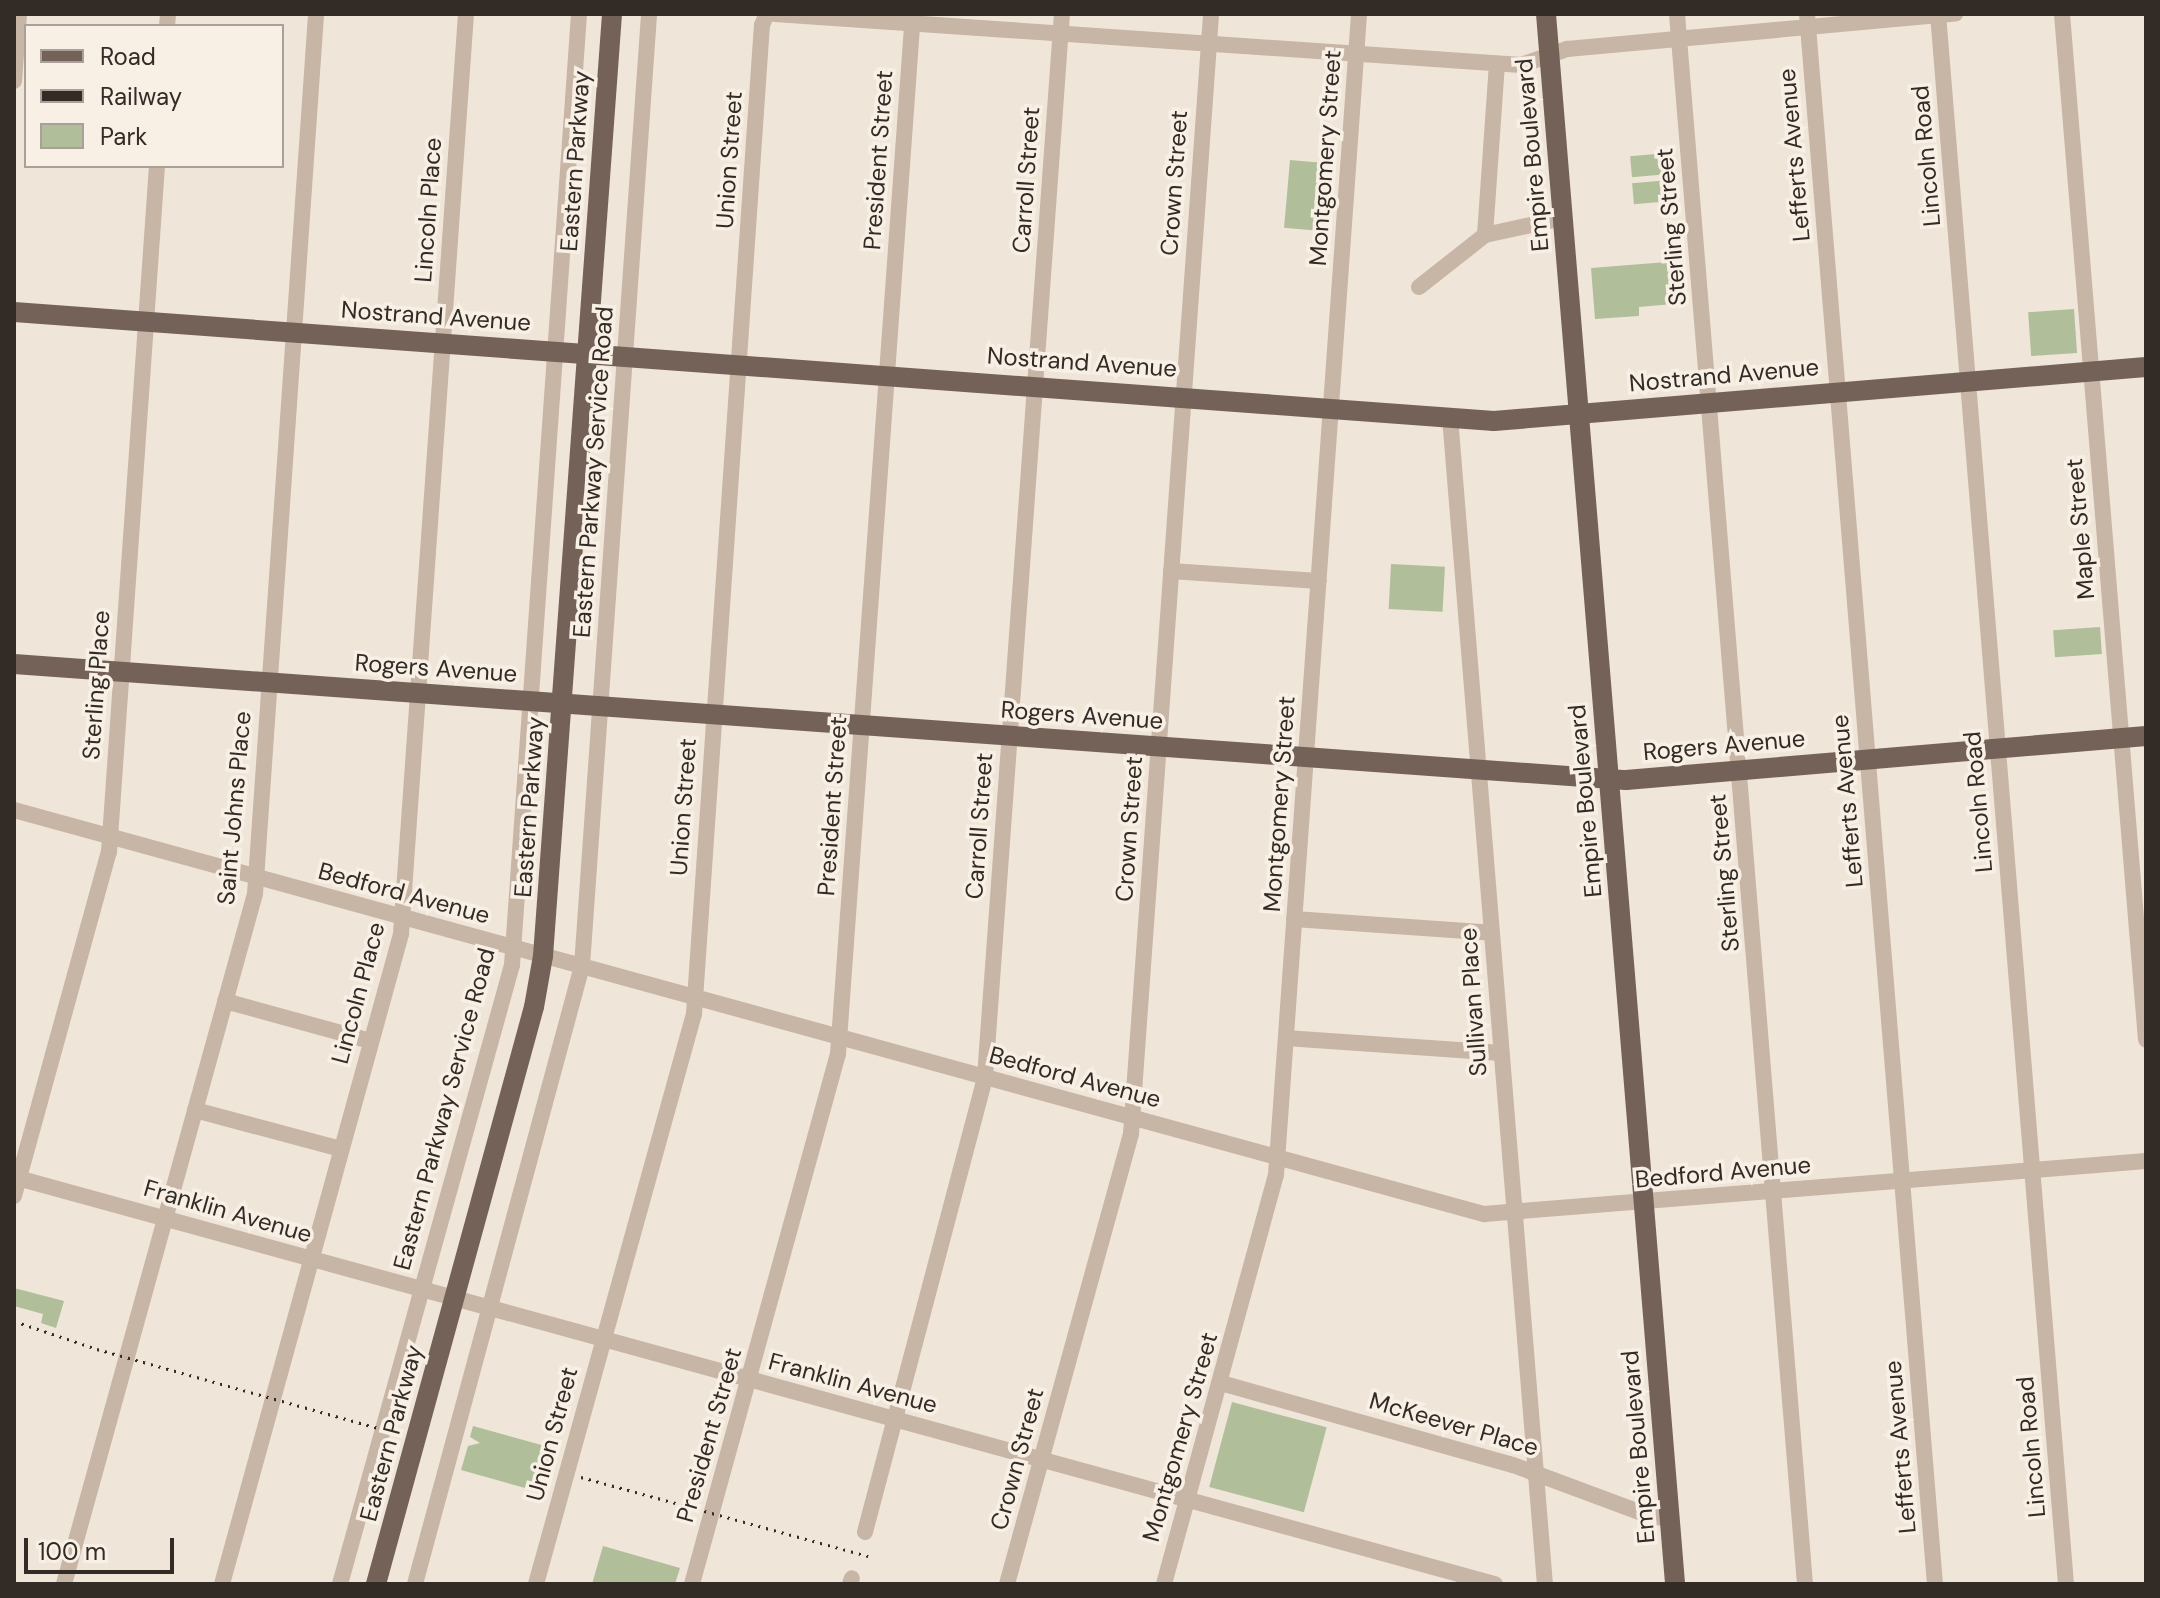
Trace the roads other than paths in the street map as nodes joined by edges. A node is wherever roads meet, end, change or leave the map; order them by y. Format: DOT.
graph roads {
  1 [pos="19,14"];
  2 [pos="316,14"];
  3 [pos="466,14"];
  4 [pos="579,14"];
  5 [pos="612,14"];
  6 [pos="649,14"];
  7 [pos="767,14"];
  8 [pos="775,14"];
  9 [pos="1062,14"];
  10 [pos="1211,14"];
  11 [pos="1359,14"];
  12 [pos="1546,14"];
  13 [pos="1677,14"];
  14 [pos="1944,14"];
  15 [pos="2062,14"];
  16 [pos="912,19"];
  17 [pos="1807,20"];
  18 [pos="1060,35"];
  19 [pos="1679,36"];
  20 [pos="1208,45"];
  21 [pos="1356,56"];
  22 [pos="1550,58"];
  23 [pos="1497,64"];
  24 [pos="14,81"];
  25 [pos="157,168"];
  26 [pos="1563,218"];
  27 [pos="1485,235"];
  28 [pos="1419,287"];
  29 [pos="14,312"];
  30 [pos="146,322"];
  31 [pos="294,332"];
  32 [pos="442,343"];
  33 [pos="554,351"];
  34 [pos="587,353"];
  35 [pos="625,356"];
  36 [pos="739,364"];
  37 [pos="2146,367"];
  38 [pos="2091,371"];
  39 [pos="887,374"];
  40 [pos="1968,381"];
  41 [pos="1035,385"];
  42 [pos="1837,392"];
  43 [pos="1183,395"];
  44 [pos="1709,403"];
  45 [pos="1332,406"];
  46 [pos="1580,413"];
  47 [pos="1450,417"];
  48 [pos="1171,571"];
  49 [pos="1319,581"];
  50 [pos="14,664"];
  51 [pos="121,672"];
  52 [pos="269,682"];
  53 [pos="417,693"];
  54 [pos="529,701"];
  55 [pos="563,703"];
  56 [pos="600,706"];
  57 [pos="714,714"];
  58 [pos="862,725"];
  59 [pos="1010,735"];
  60 [pos="2146,736"];
  61 [pos="2121,738"];
  62 [pos="1159,746"];
  63 [pos="1998,747"];
  64 [pos="1306,757"];
  65 [pos="1867,758"];
  66 [pos="1478,769"];
  67 [pos="1739,769"];
  68 [pos="1609,779"];
  69 [pos="14,810"];
  70 [pos="110,837"];
  71 [pos="256,877"];
  72 [pos="402,917"];
  73 [pos="1294,919"];
  74 [pos="1492,933"];
  75 [pos="513,948"];
  76 [pos="543,956"];
  77 [pos="582,966"];
  78 [pos="694,998"];
  79 [pos="225,1001"];
  80 [pos="839,1037"];
  81 [pos="1286,1038"];
  82 [pos="2146,1040"];
  83 [pos="370,1041"];
  84 [pos="1501,1053"];
  85 [pos="985,1077"];
  86 [pos="195,1110"];
  87 [pos="1132,1118"];
  88 [pos="341,1149"];
  89 [pos="1278,1158"];
  90 [pos="2146,1161"];
  91 [pos="2033,1170"];
  92 [pos="16,1178"];
  93 [pos="1902,1181"];
  94 [pos="1774,1191"];
  95 [pos="14,1196"];
  96 [pos="1644,1202"];
  97 [pos="1513,1213"];
  98 [pos="165,1219"];
  99 [pos="310,1259"];
  100 [pos="422,1289"];
  101 [pos="454,1298"];
  102 [pos="491,1308"];
  103 [pos="603,1339"];
  104 [pos="749,1379"];
  105 [pos="1221,1383"];
  106 [pos="895,1420"];
  107 [pos="1042,1460"];
  108 [pos="1535,1473"];
  109 [pos="1188,1500"];
  110 [pos="1670,1518"];
  111 [pos="865,1532"];
  112 [pos="64,1584"];
  113 [pos="222,1584"];
  114 [pos="340,1584"];
  115 [pos="376,1584"];
  116 [pos="415,1584"];
  117 [pos="536,1584"];
  118 [pos="692,1584"];
  119 [pos="1007,1584"];
  120 [pos="1164,1584"];
  121 [pos="1495,1584"];
  122 [pos="1545,1584"];
  123 [pos="1675,1584"];
  124 [pos="1805,1584"];
  125 [pos="1935,1584"];
  126 [pos="2066,1584"];
  1 -- 24 [label="street"];
  2 -- 31 [label="street, Saint Johns Place"];
  3 -- 32 [label="street, Lincoln Place"];
  4 -- 33 [label="street, Eastern Parkway Service Road"];
  5 -- 34 [label="main road, Eastern Parkway"];
  6 -- 35 [label="street, Eastern Parkway Service Road"];
  7 -- 36 [label="street, Union Street"];
  8 -- 16 [label="street"];
  9 -- 18 [label="street, Carroll Street"];
  10 -- 20 [label="street, Crown Street"];
  11 -- 21 [label="street, Montgomery Street"];
  12 -- 22 [label="main road, Empire Boulevard"];
  13 -- 19 [label="street, Sterling Street"];
  14 -- 17 [label="street"];
  14 -- 40 [label="street, Lincoln Road"];
  15 -- 38 [label="street, Maple Street"];
  16 -- 18 [label="street"];
  16 -- 39 [label="street, President Street"];
  17 -- 19 [label="street"];
  17 -- 42 [label="street, Lefferts Avenue"];
  18 -- 20 [label="street"];
  18 -- 41 [label="street, Carroll Street"];
  19 -- 22 [label="street"];
  19 -- 44 [label="street, Sterling Street"];
  20 -- 21 [label="street"];
  20 -- 43 [label="street, Crown Street"];
  21 -- 23 [label="street"];
  21 -- 45 [label="street, Montgomery Street"];
  22 -- 23 [label="street"];
  22 -- 26 [label="main road, Empire Boulevard"];
  23 -- 27 [label="street"];
  25 -- 30 [label="street, Sterling Place"];
  26 -- 27 [label="street"];
  26 -- 46 [label="main road, Empire Boulevard"];
  27 -- 28 [label="street"];
  29 -- 30 [label="main road, Nostrand Avenue"];
  30 -- 31 [label="main road, Nostrand Avenue"];
  30 -- 51 [label="street, Sterling Place"];
  31 -- 32 [label="main road, Nostrand Avenue"];
  31 -- 52 [label="street, Saint Johns Place"];
  32 -- 33 [label="main road, Nostrand Avenue"];
  32 -- 53 [label="street, Lincoln Place"];
  33 -- 34 [label="main road, Nostrand Avenue"];
  33 -- 54 [label="street, Eastern Parkway Service Road"];
  34 -- 35 [label="main road, Nostrand Avenue"];
  34 -- 55 [label="main road, Eastern Parkway"];
  35 -- 36 [label="main road, Nostrand Avenue"];
  35 -- 56 [label="street, Eastern Parkway Service Road"];
  36 -- 39 [label="main road, Nostrand Avenue"];
  36 -- 57 [label="street, Union Street"];
  37 -- 38 [label="main road, Nostrand Avenue"];
  38 -- 40 [label="main road, Nostrand Avenue"];
  38 -- 61 [label="street, Maple Street"];
  39 -- 41 [label="main road, Nostrand Avenue"];
  39 -- 58 [label="street, President Street"];
  40 -- 42 [label="main road, Nostrand Avenue"];
  40 -- 63 [label="street, Lincoln Road"];
  41 -- 43 [label="main road, Nostrand Avenue"];
  41 -- 59 [label="street, Carroll Street"];
  42 -- 44 [label="main road, Nostrand Avenue"];
  42 -- 65 [label="street, Lefferts Avenue"];
  43 -- 45 [label="main road, Nostrand Avenue"];
  43 -- 48 [label="street, Crown Street"];
  44 -- 46 [label="main road, Nostrand Avenue"];
  44 -- 67 [label="street, Sterling Street"];
  45 -- 47 [label="main road, Nostrand Avenue"];
  45 -- 49 [label="street, Montgomery Street"];
  46 -- 47 [label="main road, Nostrand Avenue"];
  46 -- 68 [label="main road, Empire Boulevard"];
  47 -- 66 [label="street, Sullivan Place"];
  48 -- 49 [label="street"];
  48 -- 62 [label="street, Crown Street"];
  49 -- 64 [label="street, Montgomery Street"];
  50 -- 51 [label="main road, Rogers Avenue"];
  51 -- 52 [label="main road, Rogers Avenue"];
  51 -- 70 [label="street, Sterling Place"];
  52 -- 53 [label="main road, Rogers Avenue"];
  52 -- 71 [label="street, Saint Johns Place"];
  53 -- 54 [label="main road, Rogers Avenue"];
  53 -- 72 [label="street, Lincoln Place"];
  54 -- 55 [label="main road, Rogers Avenue"];
  54 -- 75 [label="street, Eastern Parkway Service Road"];
  55 -- 56 [label="main road, Rogers Avenue"];
  55 -- 76 [label="main road, Eastern Parkway"];
  56 -- 57 [label="main road, Rogers Avenue"];
  56 -- 77 [label="street, Eastern Parkway Service Road"];
  57 -- 58 [label="main road, Rogers Avenue"];
  57 -- 78 [label="street, Union Street"];
  58 -- 59 [label="main road, Rogers Avenue"];
  58 -- 80 [label="street, President Street"];
  59 -- 62 [label="main road, Rogers Avenue"];
  59 -- 85 [label="street, Carroll Street"];
  60 -- 61 [label="main road, Rogers Avenue"];
  61 -- 63 [label="main road, Rogers Avenue"];
  61 -- 82 [label="street, Maple Street"];
  62 -- 64 [label="main road, Rogers Avenue"];
  62 -- 87 [label="street, Crown Street"];
  63 -- 65 [label="main road, Rogers Avenue"];
  63 -- 91 [label="street, Lincoln Road"];
  64 -- 66 [label="main road, Rogers Avenue"];
  64 -- 73 [label="street, Montgomery Street"];
  65 -- 67 [label="main road, Rogers Avenue"];
  65 -- 93 [label="street, Lefferts Avenue"];
  66 -- 68 [label="main road, Rogers Avenue"];
  66 -- 74 [label="street, Sullivan Place"];
  67 -- 68 [label="main road, Rogers Avenue"];
  67 -- 94 [label="street, Sterling Street"];
  68 -- 96 [label="main road, Empire Boulevard"];
  69 -- 70 [label="street, Bedford Avenue"];
  70 -- 71 [label="street, Bedford Avenue"];
  70 -- 92 [label="street, Sterling Place"];
  71 -- 72 [label="street, Bedford Avenue"];
  71 -- 79 [label="street, Saint Johns Place"];
  72 -- 75 [label="street, Bedford Avenue"];
  72 -- 83 [label="street, Lincoln Place"];
  73 -- 74 [label="street"];
  73 -- 81 [label="street, Montgomery Street"];
  74 -- 84 [label="street, Sullivan Place"];
  75 -- 76 [label="street, Bedford Avenue"];
  75 -- 100 [label="street, Eastern Parkway Service Road"];
  76 -- 77 [label="street, Bedford Avenue"];
  76 -- 101 [label="main road, Eastern Parkway"];
  77 -- 78 [label="street, Bedford Avenue"];
  77 -- 102 [label="street, Eastern Parkway Service Road"];
  78 -- 80 [label="street, Bedford Avenue"];
  78 -- 103 [label="street, Union Street"];
  79 -- 83 [label="street"];
  79 -- 86 [label="street, Saint Johns Place"];
  80 -- 85 [label="street, Bedford Avenue"];
  80 -- 104 [label="street, President Street"];
  81 -- 84 [label="street"];
  81 -- 89 [label="street, Montgomery Street"];
  83 -- 88 [label="street, Lincoln Place"];
  84 -- 97 [label="street, Sullivan Place"];
  85 -- 87 [label="street, Bedford Avenue"];
  85 -- 106 [label="street, Carroll Street"];
  86 -- 88 [label="street"];
  86 -- 98 [label="street, Saint Johns Place"];
  87 -- 89 [label="street, Bedford Avenue"];
  87 -- 107 [label="street, Crown Street"];
  88 -- 99 [label="street, Lincoln Place"];
  89 -- 97 [label="street, Bedford Avenue"];
  89 -- 105 [label="street, Montgomery Street"];
  90 -- 91 [label="street, Bedford Avenue"];
  91 -- 93 [label="street, Bedford Avenue"];
  91 -- 126 [label="street, Lincoln Road"];
  92 -- 95 [label="street, Sterling Place"];
  92 -- 98 [label="street, Franklin Avenue"];
  93 -- 94 [label="street, Bedford Avenue"];
  93 -- 125 [label="street, Lefferts Avenue"];
  94 -- 96 [label="street, Bedford Avenue"];
  94 -- 124 [label="street, Sterling Street"];
  96 -- 97 [label="street, Bedford Avenue"];
  96 -- 110 [label="main road, Empire Boulevard"];
  97 -- 108 [label="street, Sullivan Place"];
  98 -- 99 [label="street, Franklin Avenue"];
  98 -- 112 [label="street, Saint Johns Place"];
  99 -- 100 [label="street, Franklin Avenue"];
  99 -- 113 [label="street, Lincoln Place"];
  100 -- 101 [label="street, Franklin Avenue"];
  100 -- 114 [label="street, Eastern Parkway Service Road"];
  101 -- 102 [label="street, Franklin Avenue"];
  101 -- 115 [label="main road, Eastern Parkway"];
  102 -- 103 [label="street, Franklin Avenue"];
  102 -- 116 [label="street, Eastern Parkway Service Road"];
  103 -- 104 [label="street, Franklin Avenue"];
  103 -- 117 [label="street, Union Street"];
  104 -- 106 [label="street, Franklin Avenue"];
  104 -- 118 [label="street, President Street"];
  105 -- 108 [label="street, McKeever Place"];
  105 -- 109 [label="street, Montgomery Street"];
  106 -- 107 [label="street, Franklin Avenue"];
  106 -- 111 [label="street, Carroll Street"];
  107 -- 109 [label="street, Franklin Avenue"];
  107 -- 119 [label="street, Crown Street"];
  108 -- 110 [label="street, McKeever Place"];
  108 -- 122 [label="street, Sullivan Place"];
  109 -- 120 [label="street, Montgomery Street"];
  109 -- 121 [label="street, Franklin Avenue"];
  110 -- 123 [label="main road, Empire Boulevard"];
}
